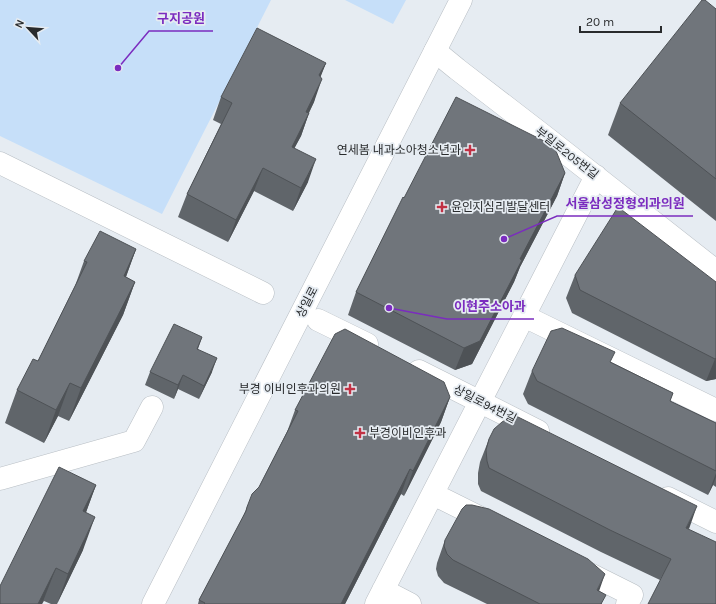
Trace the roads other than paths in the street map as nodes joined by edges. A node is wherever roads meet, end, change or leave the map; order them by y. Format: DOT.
graph roads {
  1 [pos="461,0"];
  2 [pos="436,51"];
  3 [pos="0,163"];
  4 [pos="596,176"];
  5 [pos="716,271"];
  6 [pos="263,293"];
  7 [pos="524,316"];
  8 [pos="318,320"];
  9 [pos="381,352"];
  10 [pos="402,363"];
  11 [pos="480,402"];
  12 [pos="152,407"];
  13 [pos="716,410"];
  14 [pos="556,441"];
  15 [pos="0,479"];
  16 [pos="654,490"];
  17 [pos="433,494"];
  18 [pos="716,522"];
  19 [pos="504,530"];
  20 [pos="561,559"];
  21 [pos="380,597"];
  22 [pos="152,604"];
  23 [pos="410,604"];
  24 [pos="627,604"];
  1 -- 2 [label="street, 상일로"];
  2 -- 4 [label="street, 부일로205번길"];
  2 -- 22 [label="street, 상일로"];
  3 -- 6 [label="street"];
  4 -- 5 [label="street, 부일로205번길"];
  4 -- 7 [label="street"];
  7 -- 11 [label="street"];
  7 -- 13 [label="street"];
  8 -- 9 [label="street"];
  10 -- 11 [label="street, 상일로94번길"];
  11 -- 14 [label="street, 상일로94번길"];
  11 -- 17 [label="street"];
  12 -- 15 [label="street"];
  16 -- 18 [label="street"];
  17 -- 19 [label="street"];
  17 -- 21 [label="street"];
  20 -- 24 [label="street"];
  21 -- 23 [label="street"];
}
